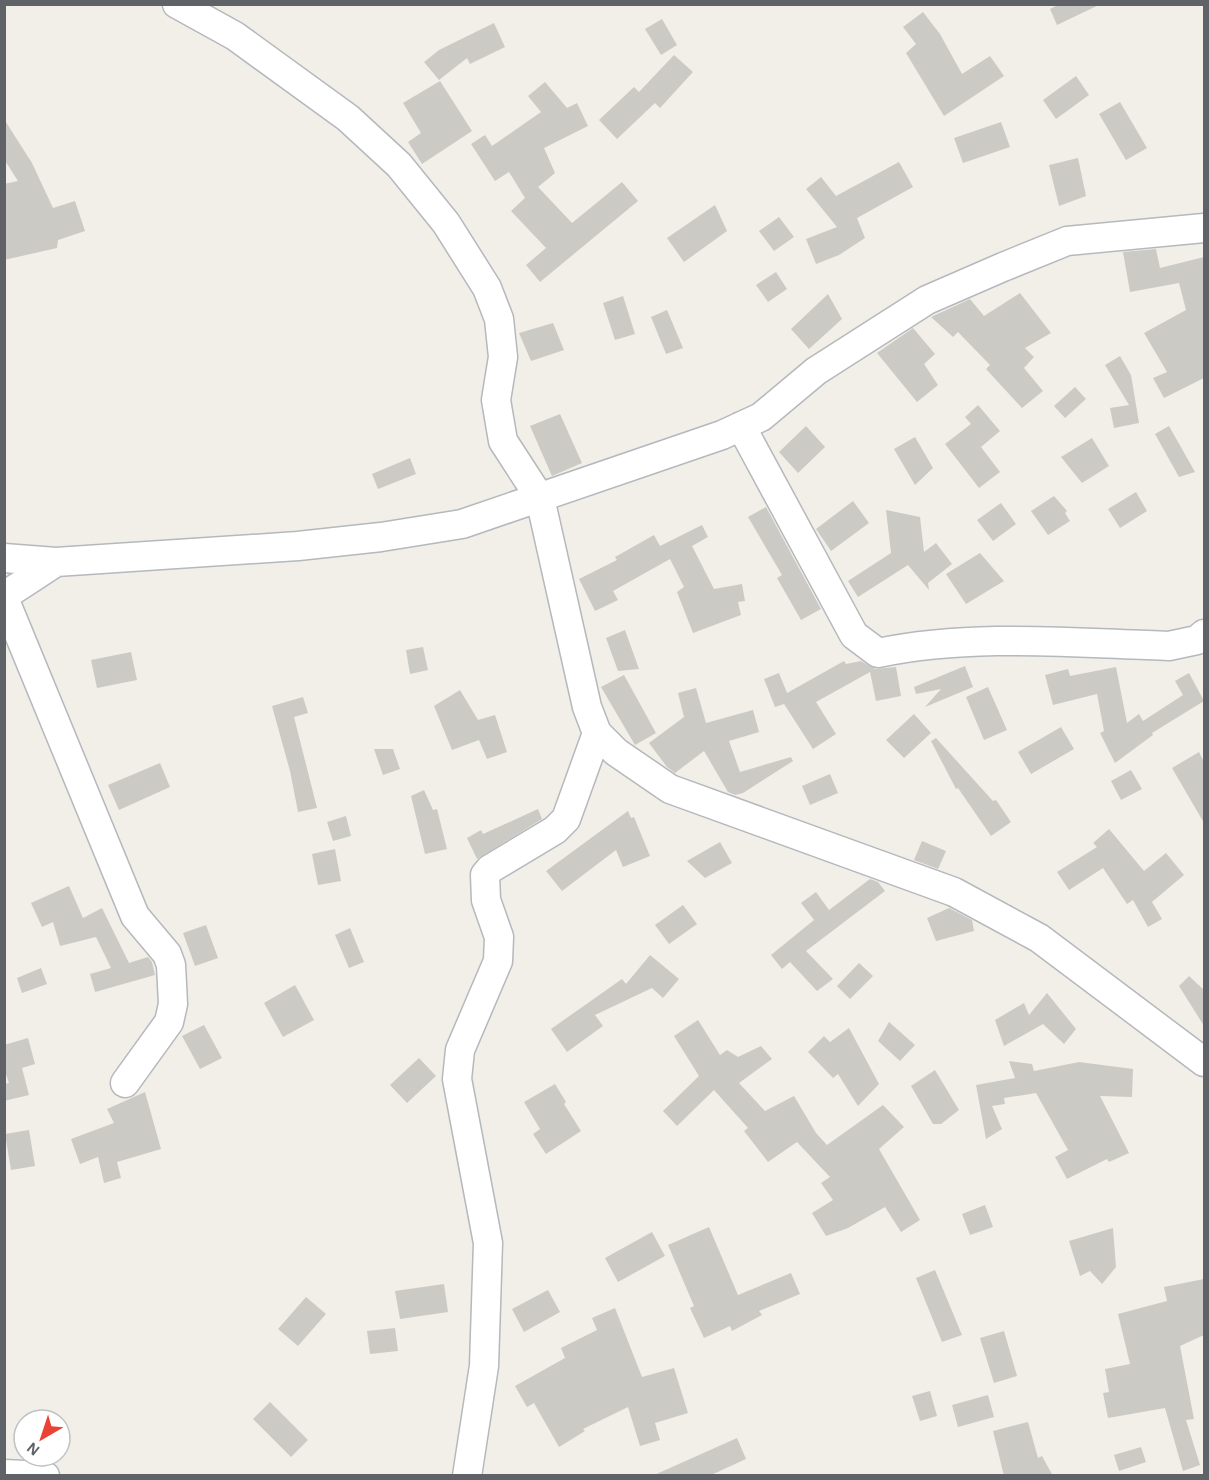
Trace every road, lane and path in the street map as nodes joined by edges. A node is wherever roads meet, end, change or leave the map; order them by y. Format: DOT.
graph roads {
  1 [pos="177,4"];
  2 [pos="1204,228"];
  3 [pos="741,426"];
  4 [pos="540,498"];
  5 [pos="4,558"];
  6 [pos="56,562"];
  7 [pos="4,597"];
  8 [pos="1204,634"];
  9 [pos="597,733"];
  10 [pos="1204,1062"];
  11 [pos="125,1083"];
  12 [pos="4,1473"];
  13 [pos="45,1476"];
  14 [pos="467,1476"];
  1 -- 4 [label="street"];
  2 -- 3 [label="street"];
  3 -- 4 [label="street"];
  3 -- 8 [label="street"];
  4 -- 6 [label="street"];
  4 -- 9 [label="street"];
  5 -- 6 [label="street"];
  6 -- 7 [label="street"];
  7 -- 11 [label="street"];
  9 -- 10 [label="street"];
  9 -- 14 [label="street"];
  12 -- 13 [label="street"];
}
